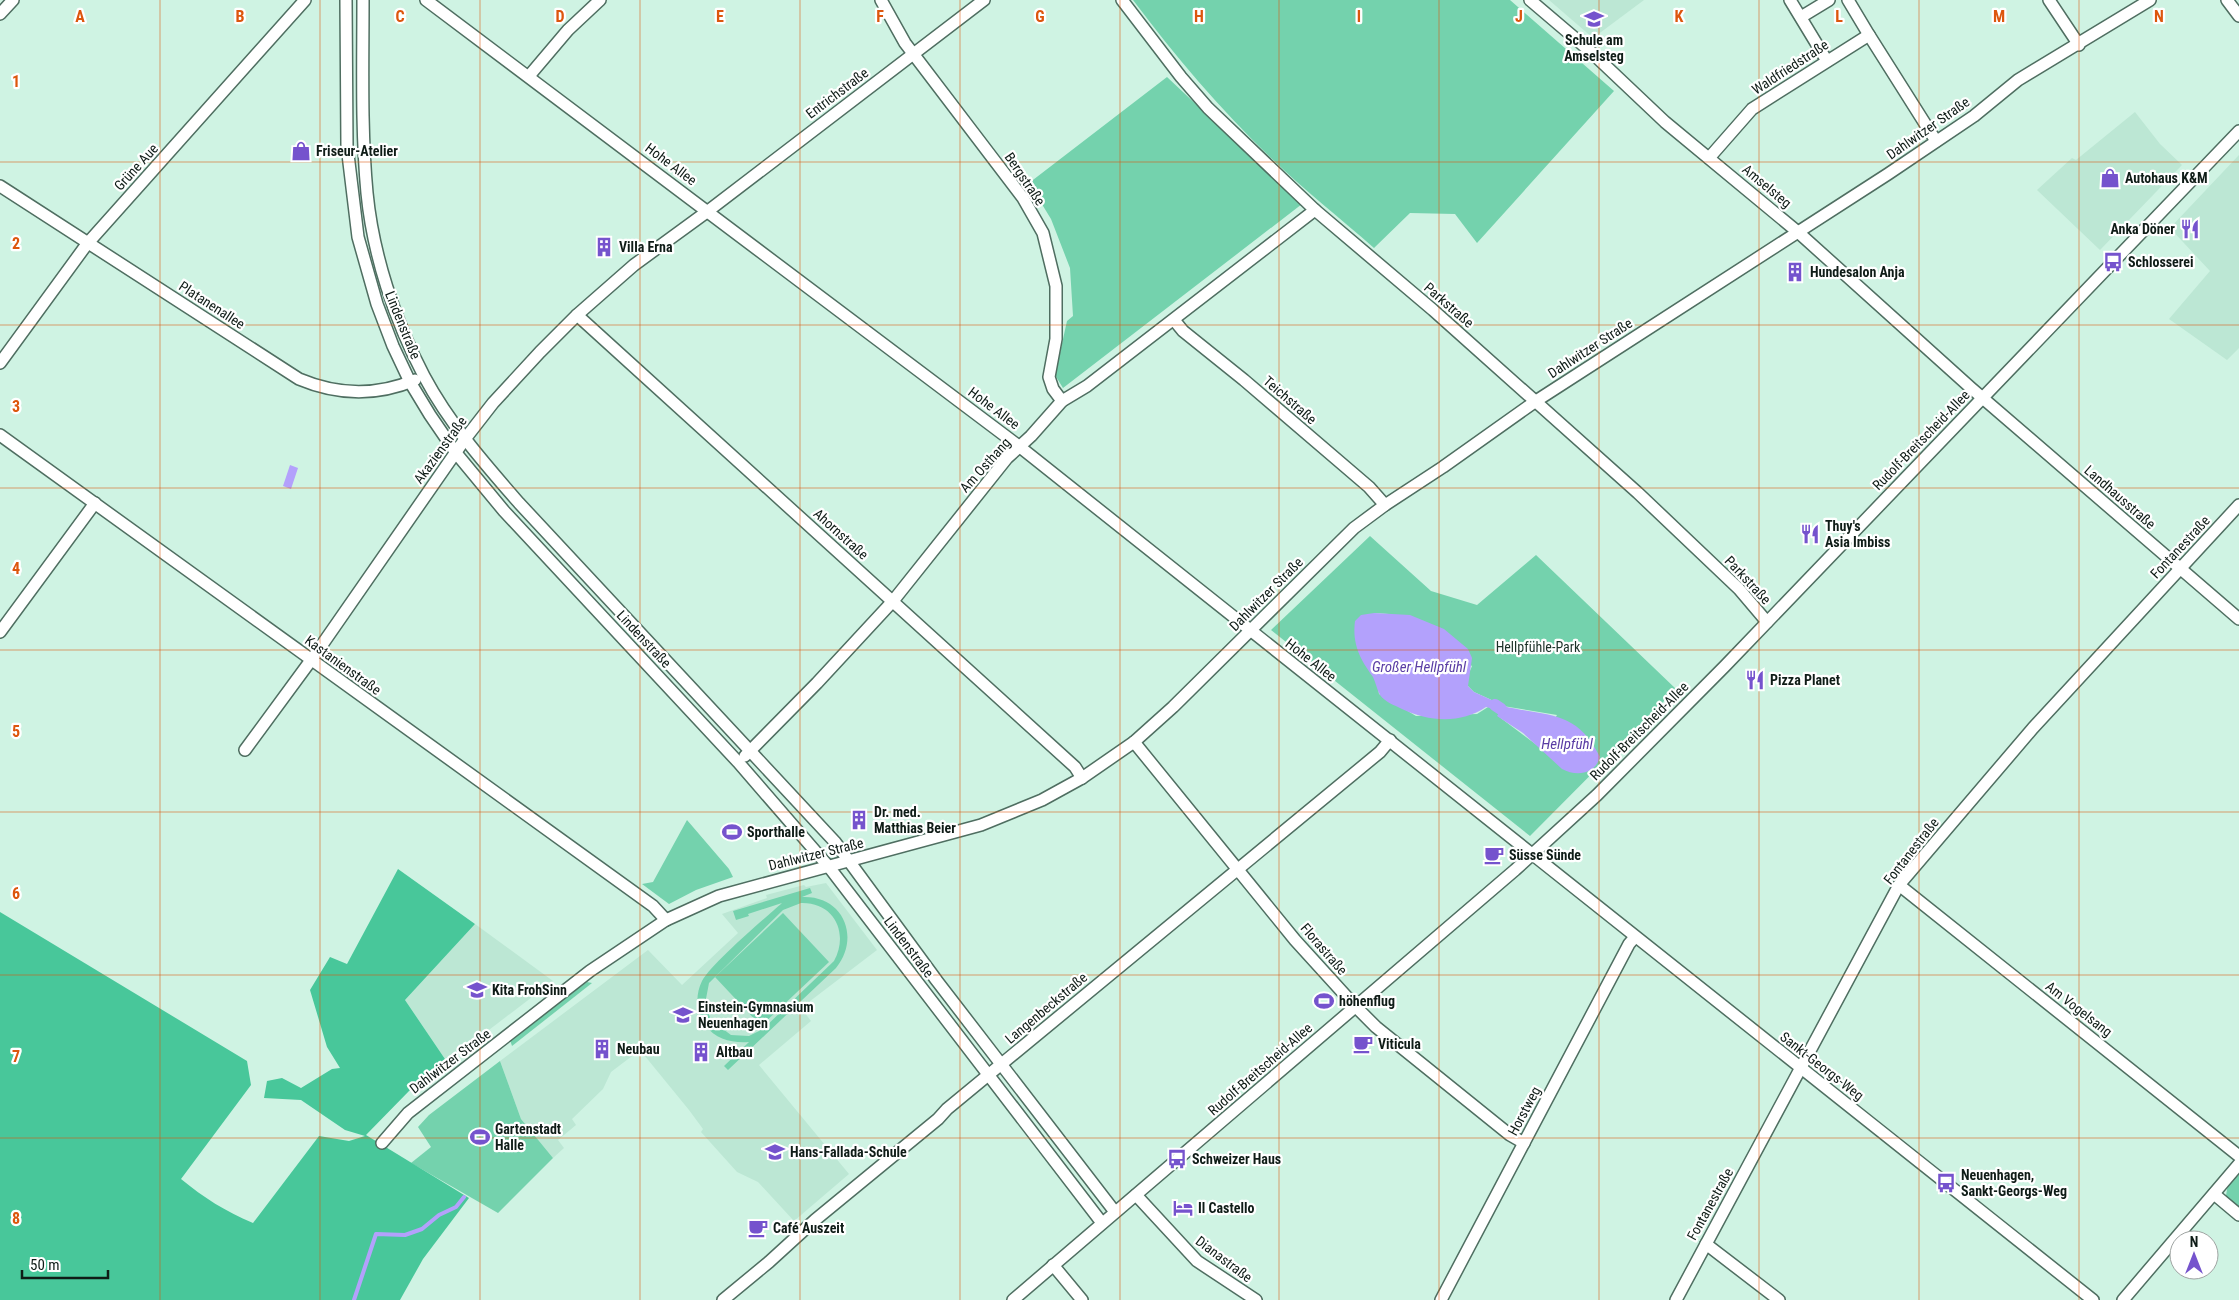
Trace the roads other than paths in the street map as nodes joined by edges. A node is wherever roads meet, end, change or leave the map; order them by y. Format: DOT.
graph roads {
  1 [pos="13,0"];
  2 [pos="305,0"];
  3 [pos="346,0"];
  4 [pos="363,0"];
  5 [pos="426,0"];
  6 [pos="600,0"];
  7 [pos="881,0"];
  8 [pos="984,0"];
  9 [pos="1122,0"];
  10 [pos="1530,0"];
  11 [pos="1790,0"];
  12 [pos="1829,0"];
  13 [pos="1848,0"];
  14 [pos="2049,0"];
  15 [pos="2150,0"];
  16 [pos="2227,0"];
  17 [pos="0,14"];
  18 [pos="2239,16"];
  19 [pos="1801,17"];
  20 [pos="1869,34"];
  21 [pos="2079,45"];
  22 [pos="913,54"];
  23 [pos="1827,61"];
  24 [pos="529,76"];
  25 [pos="2239,131"];
  26 [pos="1936,141"];
  27 [pos="1709,158"];
  28 [pos="0,186"];
  29 [pos="1316,210"];
  30 [pos="708,211"];
  31 [pos="1799,233"];
  32 [pos="88,244"];
  33 [pos="577,315"];
  34 [pos="1174,320"];
  35 [pos="0,364"];
  36 [pos="424,376"];
  37 [pos="410,382"];
  38 [pos="1982,397"];
  39 [pos="1062,401"];
  40 [pos="1536,401"];
  41 [pos="0,435"];
  42 [pos="465,439"];
  43 [pos="1020,447"];
  44 [pos="456,454"];
  45 [pos="95,503"];
  46 [pos="1384,505"];
  47 [pos="2239,506"];
  48 [pos="2180,569"];
  49 [pos="893,600"];
  50 [pos="2239,619"];
  51 [pos="1766,622"];
  52 [pos="1250,631"];
  53 [pos="0,632"];
  54 [pos="311,660"];
  55 [pos="1390,740"];
  56 [pos="1134,742"];
  57 [pos="245,750"];
  58 [pos="750,752"];
  59 [pos="738,762"];
  60 [pos="1082,778"];
  61 [pos="1533,855"];
  62 [pos="849,862"];
  63 [pos="829,867"];
  64 [pos="1239,869"];
  65 [pos="1900,885"];
  66 [pos="666,920"];
  67 [pos="1635,937"];
  68 [pos="1355,1006"];
  69 [pos="1002,1066"];
  70 [pos="1802,1068"];
  71 [pos="988,1076"];
  72 [pos="1524,1143"];
  73 [pos="382,1144"];
  74 [pos="2239,1156"];
  75 [pos="2239,1164"];
  76 [pos="2214,1194"];
  77 [pos="1136,1195"];
  78 [pos="1115,1212"];
  79 [pos="2239,1215"];
  80 [pos="1102,1223"];
  81 [pos="1706,1244"];
  82 [pos="1053,1265"];
  83 [pos="1240,1296"];
  84 [pos="722,1300"];
  85 [pos="1013,1300"];
  86 [pos="1082,1300"];
  87 [pos="1256,1300"];
  88 [pos="1441,1300"];
  89 [pos="1676,1300"];
  90 [pos="1779,1300"];
  91 [pos="2093,1300"];
  92 [pos="2123,1300"];
  1 -- 17 [label="street"];
  2 -- 32 [label="street, Grüne Aue"];
  3 -- 37 [label="street, Lindenstraße"];
  4 -- 36 [label="street, Lindenstraße"];
  5 -- 24 [label="street, Hohe Allee"];
  6 -- 24 [label="street"];
  7 -- 22 [label="street, Bergstraße"];
  8 -- 22 [label="street, Entrichstraße"];
  9 -- 29 [label="street, Parkstraße"];
  10 -- 27 [label="street, Amselsteg"];
  11 -- 19 [label="street"];
  12 -- 19 [label="street"];
  13 -- 20 [label="street"];
  14 -- 21 [label="street"];
  15 -- 21 [label="street, Dahlwitzer Straße"];
  16 -- 18 [label="street"];
  19 -- 23 [label="street"];
  20 -- 23 [label="street, Waldfriedstraße"];
  20 -- 26 [label="street"];
  21 -- 26 [label="street, Dahlwitzer Straße"];
  22 -- 30 [label="street, Entrichstraße"];
  22 -- 39 [label="street, Bergstraße"];
  23 -- 27 [label="street, Waldfriedstraße"];
  24 -- 30 [label="street, Hohe Allee"];
  25 -- 38 [label="street, Rudolf-Breitscheid-Allee"];
  26 -- 31 [label="street, Dahlwitzer Straße"];
  27 -- 31 [label="street, Amselsteg"];
  28 -- 32 [label="street, Platanenallee"];
  29 -- 34 [label="street, Am Osthang"];
  29 -- 40 [label="street, Parkstraße"];
  30 -- 33 [label="street, Akazienstraße"];
  30 -- 43 [label="street, Hohe Allee"];
  31 -- 38 [label="street, Amselsteg"];
  31 -- 40 [label="street, Dahlwitzer Straße"];
  32 -- 35 [label="street, Grüne Aue"];
  32 -- 37 [label="street, Platanenallee"];
  33 -- 42 [label="street, Akazienstraße"];
  33 -- 49 [label="street, Ahornstraße"];
  34 -- 39 [label="street, Am Osthang"];
  34 -- 46 [label="street, Teichstraße"];
  36 -- 37 [label="street, Platanenallee"];
  36 -- 42 [label="street, Lindenstraße"];
  37 -- 44 [label="street, Lindenstraße"];
  38 -- 48 [label="street, Landhausstraße"];
  38 -- 51 [label="street, Rudolf-Breitscheid-Allee"];
  39 -- 43 [label="street, Am Osthang"];
  40 -- 46 [label="street, Dahlwitzer Straße"];
  40 -- 51 [label="street, Parkstraße"];
  41 -- 45 [label="street, Kastanienstraße"];
  42 -- 44 [label="street, Akazienstraße"];
  42 -- 58 [label="street, Lindenstraße"];
  43 -- 49 [label="street, Am Osthang"];
  43 -- 52 [label="street, Hohe Allee"];
  44 -- 54 [label="street, Akazienstraße"];
  44 -- 59 [label="street, Lindenstraße"];
  45 -- 53 [label="street"];
  45 -- 54 [label="street, Kastanienstraße"];
  46 -- 52 [label="street, Dahlwitzer Straße"];
  47 -- 48 [label="street, Fontanestraße"];
  48 -- 50 [label="street, Landhausstraße"];
  48 -- 65 [label="street, Fontanestraße"];
  49 -- 58 [label="street, Am Osthang"];
  49 -- 60 [label="street, Ahornstraße"];
  51 -- 61 [label="street, Rudolf-Breitscheid-Allee"];
  52 -- 55 [label="street, Hohe Allee"];
  52 -- 56 [label="street, Dahlwitzer Straße"];
  54 -- 57 [label="street, Akazienstraße"];
  54 -- 66 [label="street, Kastanienstraße"];
  55 -- 61 [label="street, Hohe Allee"];
  55 -- 64 [label="street, Langenbeckstraße"];
  56 -- 60 [label="street, Dahlwitzer Straße"];
  56 -- 64 [label="street, Florastraße"];
  58 -- 59 [label="street, Am Osthang"];
  58 -- 62 [label="street, Lindenstraße"];
  59 -- 63 [label="street, Lindenstraße"];
  60 -- 62 [label="street, Dahlwitzer Straße"];
  61 -- 67 [label="street, Sankt-Georgs-Weg"];
  61 -- 68 [label="street, Rudolf-Breitscheid-Allee"];
  62 -- 63 [label="street, Dahlwitzer Straße"];
  62 -- 69 [label="street, Lindenstraße"];
  63 -- 66 [label="street, Dahlwitzer Straße"];
  63 -- 71 [label="street, Lindenstraße"];
  64 -- 68 [label="street, Florastraße"];
  64 -- 69 [label="street, Langenbeckstraße"];
  65 -- 70 [label="street, Fontanestraße"];
  65 -- 74 [label="street, Am Vogelsang"];
  66 -- 73 [label="street, Dahlwitzer Straße"];
  67 -- 70 [label="street, Sankt-Georgs-Weg"];
  67 -- 72 [label="street, Horstweg"];
  68 -- 72 [label="street, Florastraße"];
  68 -- 77 [label="street, Rudolf-Breitscheid-Allee"];
  69 -- 71 [label="street, Langenbeckstraße"];
  69 -- 78 [label="street, Lindenstraße"];
  70 -- 81 [label="street, Fontanestraße"];
  70 -- 91 [label="street, Sankt-Georgs-Weg"];
  71 -- 80 [label="street, Lindenstraße"];
  71 -- 84 [label="street, Langenbeckstraße"];
  72 -- 88 [label="street, Horstweg"];
  75 -- 76 [label="street"];
  76 -- 79 [label="street"];
  76 -- 92 [label="street"];
  77 -- 78 [label="street, Rudolf-Breitscheid-Allee"];
  77 -- 83 [label="street, Dianastraße"];
  78 -- 80 [label="street, Rudolf-Breitscheid-Allee"];
  80 -- 82 [label="street, Rudolf-Breitscheid-Allee"];
  81 -- 89 [label="street, Fontanestraße"];
  81 -- 90 [label="street"];
  82 -- 85 [label="street, Rudolf-Breitscheid-Allee"];
  82 -- 86 [label="street"];
  83 -- 87 [label="street, Dianastraße"];
}
